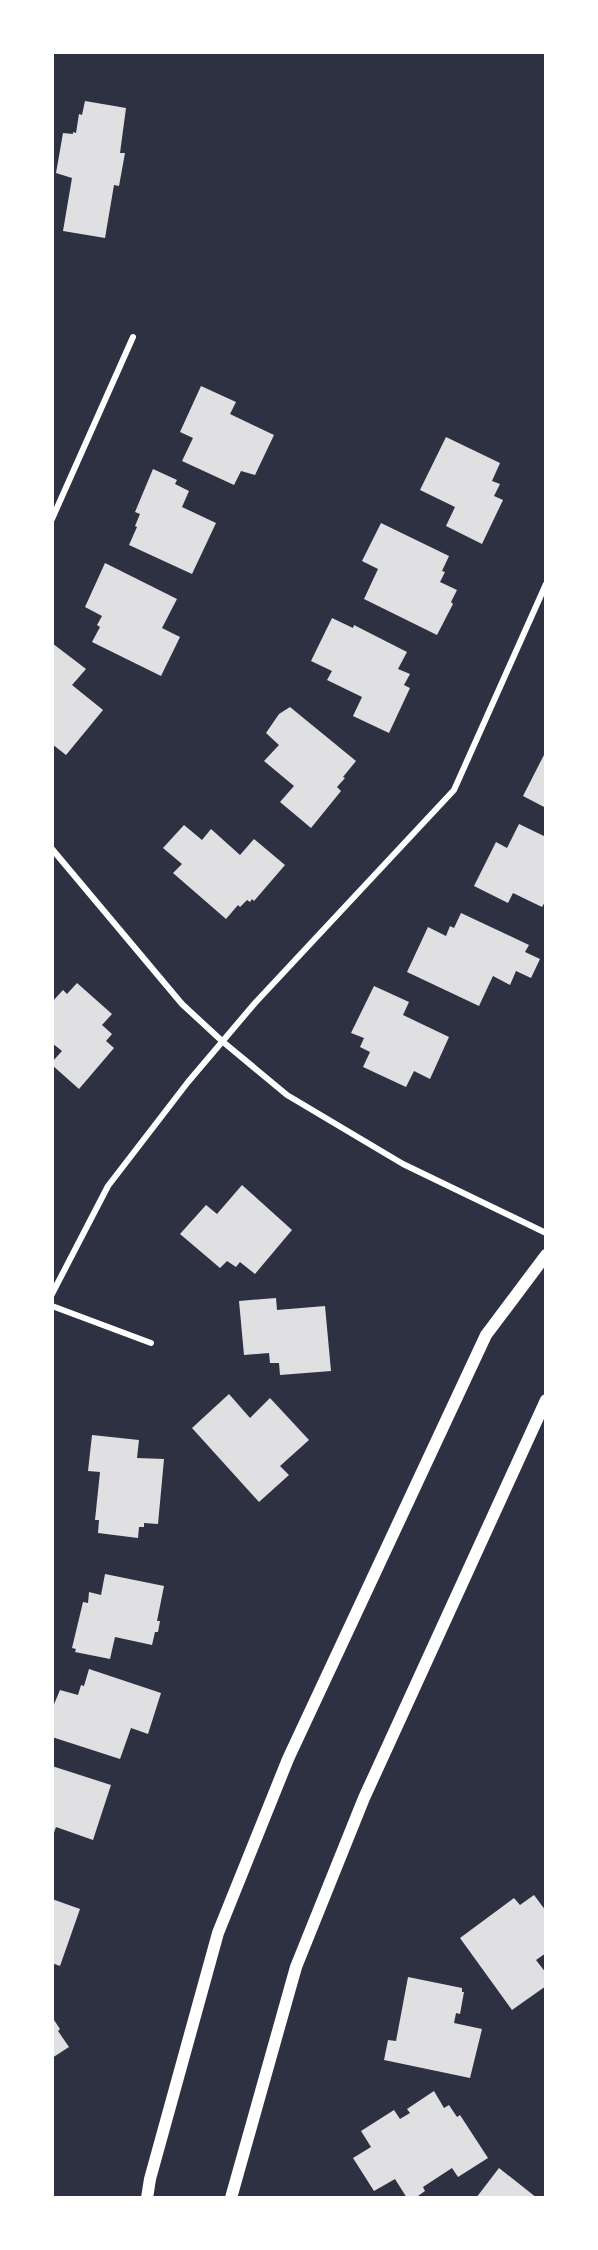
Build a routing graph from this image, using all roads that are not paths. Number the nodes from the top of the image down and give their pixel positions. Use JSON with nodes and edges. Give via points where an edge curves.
{"nodes":[{"id":1,"x":133,"y":337,"type":"dead end"},
{"id":2,"x":52,"y":519,"type":"edge"},
{"id":3,"x":546,"y":584,"type":"edge"},
{"id":4,"x":52,"y":849,"type":"edge"},
{"id":5,"x":222,"y":1041,"type":"junction"},
{"id":6,"x":546,"y":1233,"type":"edge"},
{"id":7,"x":546,"y":1255,"type":"edge"},
{"id":8,"x":52,"y":1294,"type":"edge"},
{"id":9,"x":52,"y":1306,"type":"edge"},
{"id":10,"x":151,"y":1343,"type":"dead end"},
{"id":11,"x":546,"y":1401,"type":"edge"},
{"id":12,"x":147,"y":2198,"type":"edge"},
{"id":13,"x":231,"y":2198,"type":"edge"}],
"edges":[{"from":1,"to":2,"type":"street"},
{"from":3,"to":5,"type":"street","via":[[454,790]]},
{"from":4,"to":5,"type":"street","via":[[182,1004]]},
{"from":5,"to":6,"type":"street","via":[[287,1095],[383,1153]]},
{"from":5,"to":8,"type":"street","via":[[108,1186]]},
{"from":7,"to":12,"type":"main road","via":[[486,1335],[288,1759],[218,1932]]},
{"from":9,"to":10,"type":"street"},
{"from":11,"to":13,"type":"main road","via":[[364,1798],[296,1967]]}]}
